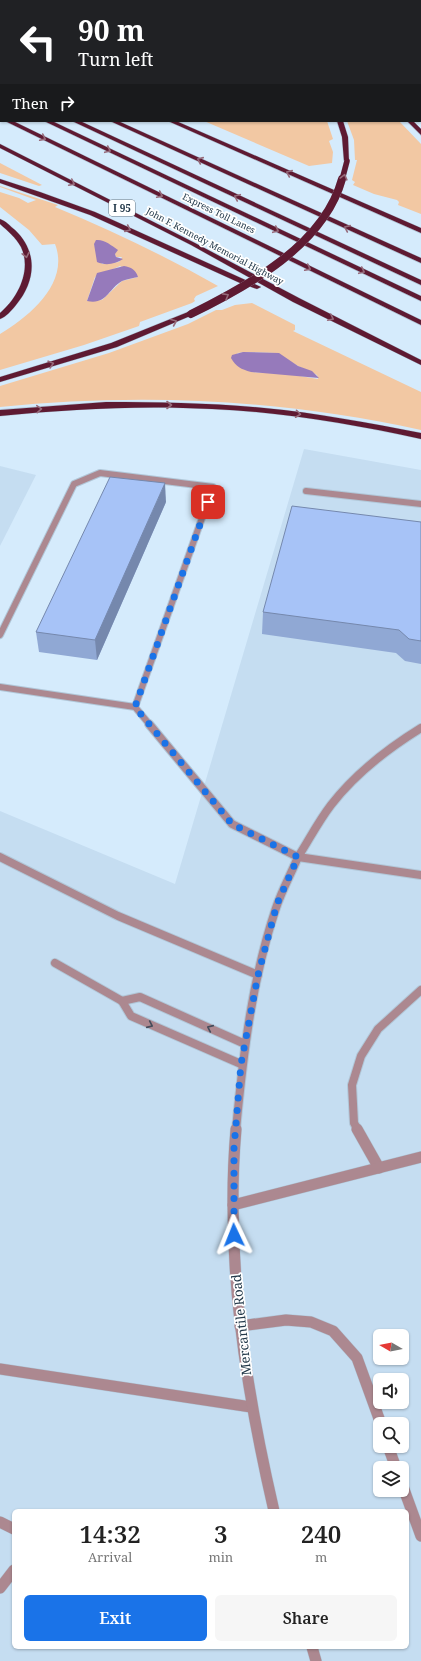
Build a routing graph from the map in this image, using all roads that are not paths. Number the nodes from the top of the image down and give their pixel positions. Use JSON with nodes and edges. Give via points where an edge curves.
{"nodes":[{"id":1,"x":10,"y":122,"type":"edge"},
{"id":2,"x":49,"y":122,"type":"edge"},
{"id":3,"x":77,"y":122,"type":"edge"},
{"id":4,"x":115,"y":122,"type":"edge"},
{"id":5,"x":173,"y":122,"type":"edge"},
{"id":6,"x":340,"y":122,"type":"edge"},
{"id":7,"x":411,"y":122,"type":"edge"},
{"id":8,"x":421,"y":133,"type":"edge"},
{"id":9,"x":0,"y":146,"type":"edge"},
{"id":10,"x":0,"y":181,"type":"edge"},
{"id":11,"x":0,"y":220,"type":"edge"},
{"id":12,"x":421,"y":231,"type":"edge"},
{"id":13,"x":421,"y":261,"type":"edge"},
{"id":14,"x":421,"y":283,"type":"edge"},
{"id":15,"x":421,"y":299,"type":"edge"},
{"id":16,"x":296,"y":300,"type":"junction"},
{"id":17,"x":0,"y":317,"type":"edge"},
{"id":18,"x":421,"y":323,"type":"edge"},
{"id":19,"x":421,"y":363,"type":"edge"},
{"id":20,"x":0,"y":380,"type":"edge"},
{"id":21,"x":0,"y":413,"type":"edge"},
{"id":22,"x":421,"y":436,"type":"edge"},
{"id":23,"x":306,"y":491,"type":"dead end"},
{"id":24,"x":421,"y":504,"type":"edge"},
{"id":25,"x":0,"y":635,"type":"edge"},
{"id":26,"x":0,"y":687,"type":"edge"},
{"id":27,"x":135,"y":707,"type":"junction"},
{"id":28,"x":421,"y":728,"type":"edge"},
{"id":29,"x":0,"y":857,"type":"edge"},
{"id":30,"x":298,"y":857,"type":"junction"},
{"id":31,"x":421,"y":875,"type":"edge"},
{"id":32,"x":55,"y":963,"type":"dead end"},
{"id":33,"x":258,"y":975,"type":"junction"},
{"id":34,"x":421,"y":990,"type":"edge"},
{"id":35,"x":122,"y":1001,"type":"junction"},
{"id":36,"x":245,"y":1044,"type":"junction"},
{"id":37,"x":241,"y":1064,"type":"junction"},
{"id":38,"x":421,"y":1158,"type":"edge"},
{"id":39,"x":379,"y":1168,"type":"junction"},
{"id":40,"x":233,"y":1206,"type":"junction"},
{"id":41,"x":240,"y":1326,"type":"junction"},
{"id":42,"x":0,"y":1369,"type":"edge"},
{"id":43,"x":251,"y":1407,"type":"junction"},
{"id":44,"x":378,"y":1417,"type":"edge"},
{"id":45,"x":407,"y":1497,"type":"edge"},
{"id":46,"x":274,"y":1509,"type":"edge"},
{"id":47,"x":0,"y":1522,"type":"edge"},
{"id":48,"x":12,"y":1528,"type":"edge"},
{"id":49,"x":421,"y":1536,"type":"edge"},
{"id":50,"x":12,"y":1573,"type":"edge"},
{"id":51,"x":0,"y":1588,"type":"edge"},
{"id":52,"x":313,"y":1649,"type":"edge"},
{"id":53,"x":316,"y":1661,"type":"edge"}],
"edges":[{"from":1,"to":18,"type":"highway","name":"Express Toll Lanes","one_way":true},
{"from":2,"to":15,"type":"highway","one_way":true},
{"from":14,"to":3,"type":"highway","one_way":true},
{"from":13,"to":4,"type":"highway","one_way":true},
{"from":12,"to":5,"type":"highway","one_way":true},
{"from":20,"to":6,"type":"highway","one_way":true,"bridge":true,"via":[[114,346],[191,314],[245,286],[275,265],[302,242],[320,223],[332,205],[342,182],[347,161],[345,137]]},
{"from":7,"to":8,"type":"highway"},
{"from":9,"to":16,"type":"highway","name":"John F. Kennedy Memorial Highway","number":"I 95","one_way":true,"via":[[193,244]]},
{"from":10,"to":16,"type":"highway","one_way":true,"via":[[91,213],[225,276]]},
{"from":11,"to":17,"type":"highway","one_way":true,"via":[[20,241],[27,252],[28,260],[28,276],[23,290],[14,305]]},
{"from":16,"to":19,"type":"highway","name":"John F. Kennedy Memorial Highway","number":"I 95","one_way":true},
{"from":21,"to":22,"type":"highway","one_way":true,"via":[[108,405],[218,406],[316,417]]},
{"from":23,"to":24,"type":"street"},
{"from":25,"to":27,"type":"street","via":[[74,484],[100,474],[213,487]]},
{"from":26,"to":27,"type":"street"},
{"from":27,"to":30,"type":"street","via":[[232,824]]},
{"from":28,"to":30,"type":"street","name":"Mercantile Road","via":[[395,744],[362,772],[334,801]]},
{"from":29,"to":33,"type":"street","via":[[118,916]]},
{"from":30,"to":31,"type":"street"},
{"from":30,"to":33,"type":"street","name":"Mercantile Road","via":[[277,904]]},
{"from":32,"to":35,"type":"street"},
{"from":33,"to":36,"type":"street","name":"Mercantile Road"},
{"from":34,"to":39,"type":"street","via":[[378,1029],[361,1056],[352,1085],[354,1123]]},
{"from":36,"to":35,"type":"street","one_way":true,"via":[[140,997]]},
{"from":35,"to":37,"type":"street","one_way":true,"via":[[131,1016]]},
{"from":36,"to":37,"type":"street","name":"Mercantile Road"},
{"from":37,"to":40,"type":"street","name":"Mercantile Road","via":[[234,1148]]},
{"from":38,"to":39,"type":"street"},
{"from":39,"to":40,"type":"street"},
{"from":40,"to":41,"type":"street","name":"Mercantile Road"},
{"from":41,"to":43,"type":"street","name":"Mercantile Road"},
{"from":41,"to":44,"type":"street","via":[[286,1320],[305,1321],[333,1332],[357,1358]]},
{"from":42,"to":43,"type":"street"},
{"from":43,"to":46,"type":"street","name":"Mercantile Road"},
{"from":45,"to":49,"type":"street"},
{"from":47,"to":48,"type":"street"},
{"from":50,"to":51,"type":"street"},
{"from":52,"to":53,"type":"street"}]}
